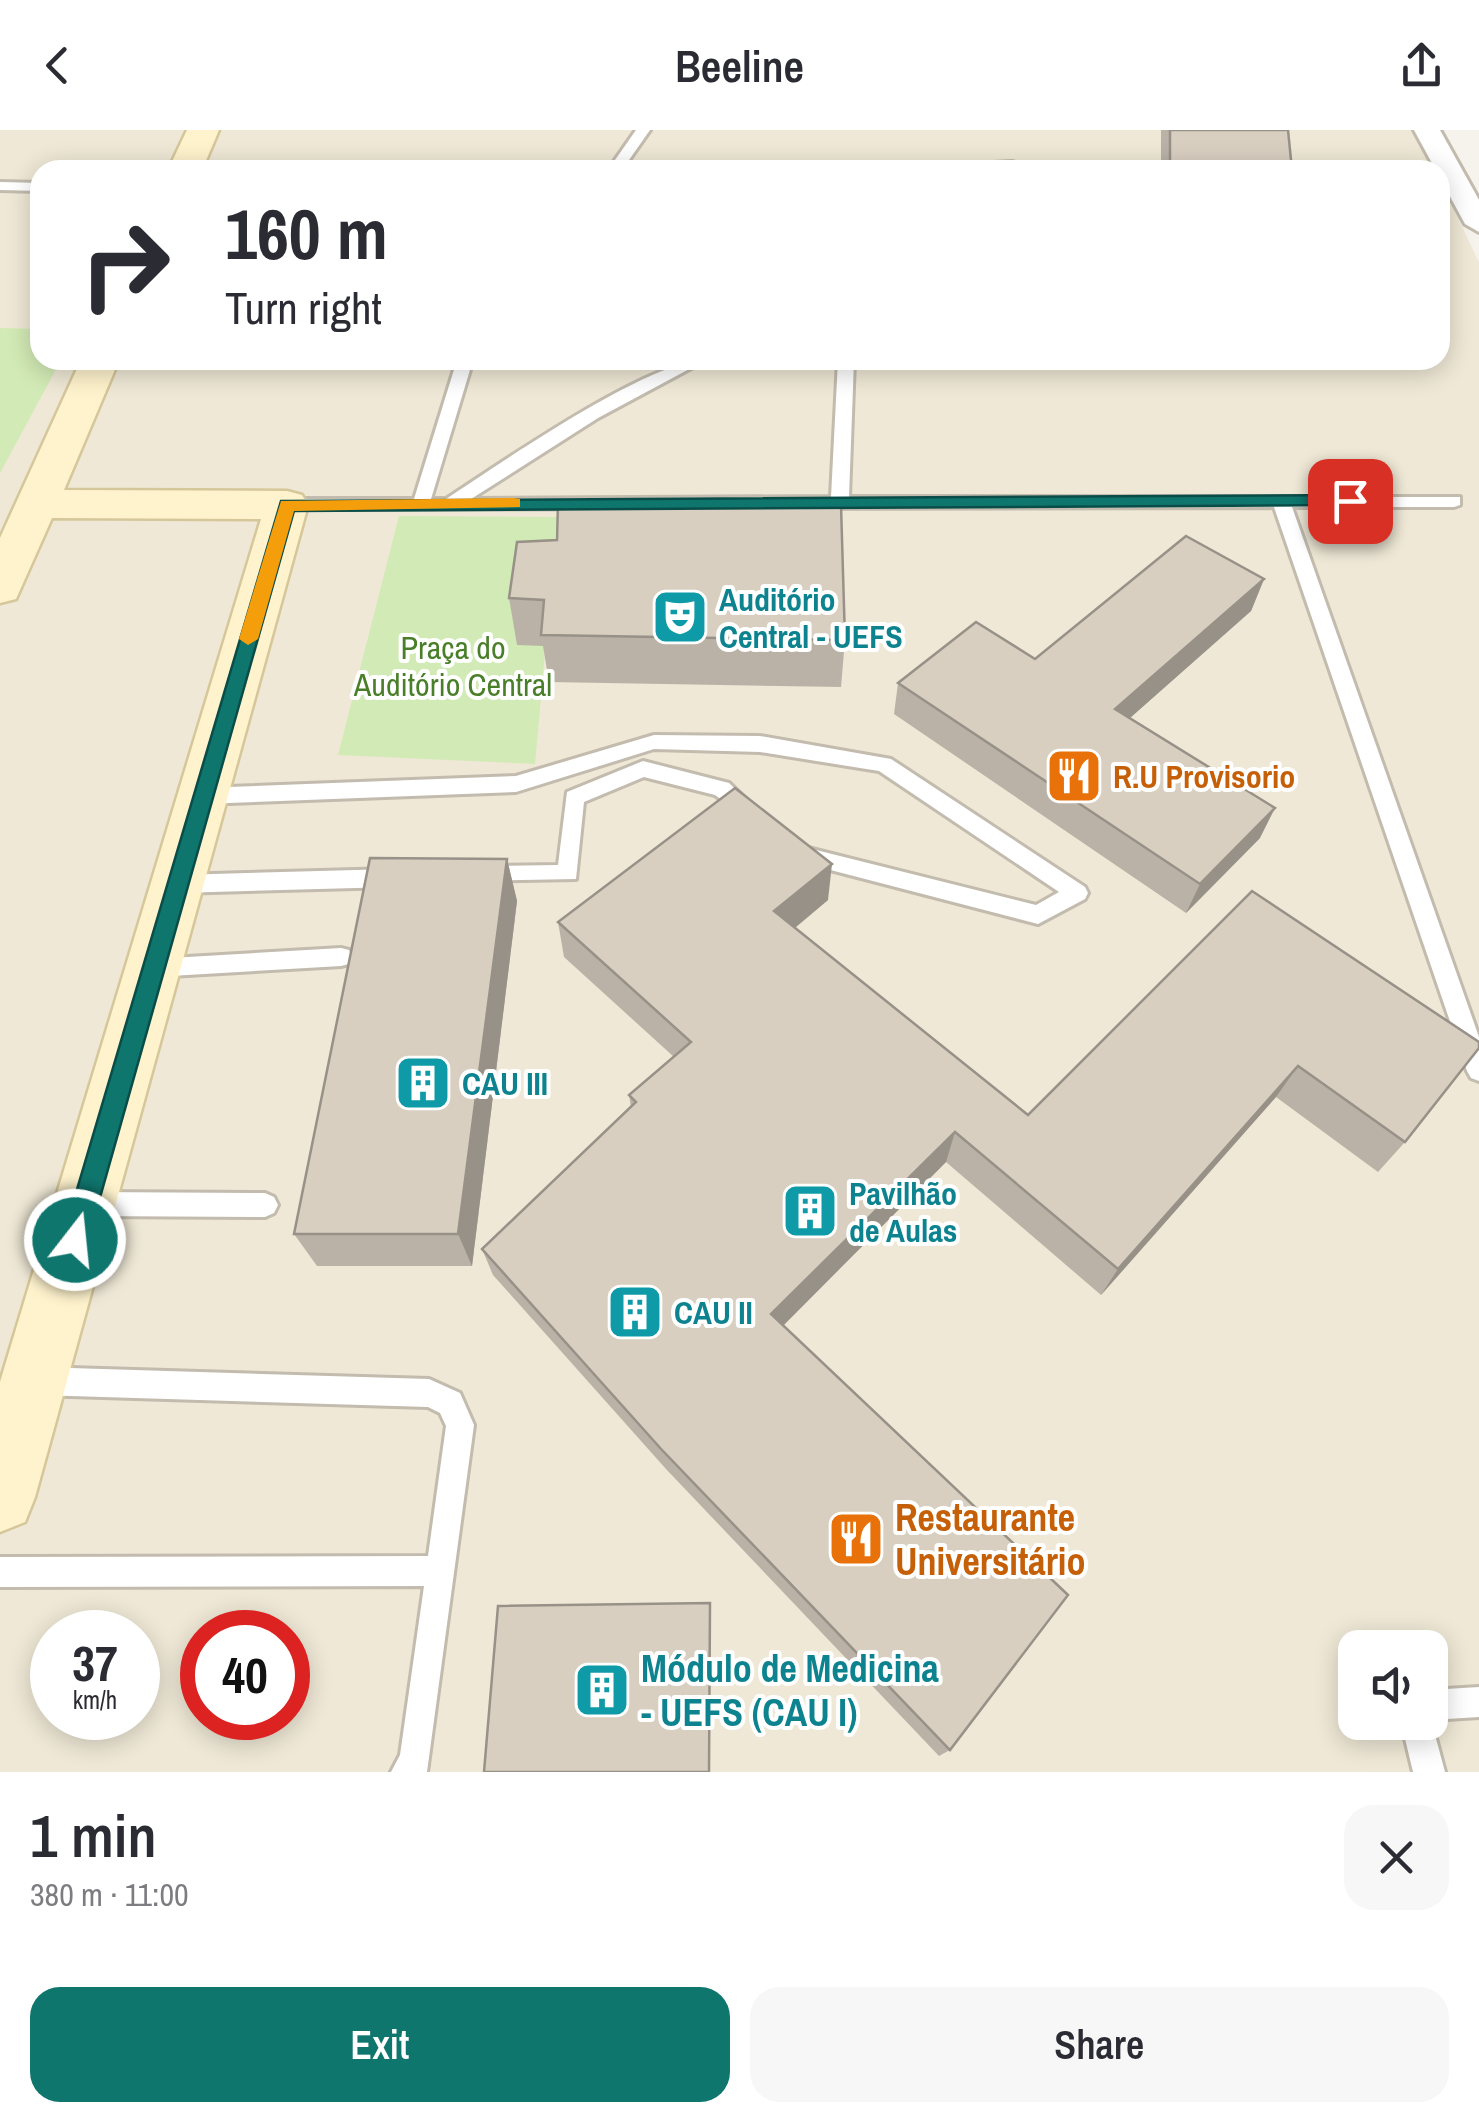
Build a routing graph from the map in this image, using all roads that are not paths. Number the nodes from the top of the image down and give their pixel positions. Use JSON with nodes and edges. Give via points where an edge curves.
{"nodes":[{"id":1,"x":203,"y":130,"type":"edge"},
{"id":2,"x":644,"y":130,"type":"edge"},
{"id":3,"x":1428,"y":130,"type":"edge"},
{"id":4,"x":190,"y":160,"type":"edge"},
{"id":5,"x":622,"y":160,"type":"edge"},
{"id":6,"x":1444,"y":160,"type":"edge"},
{"id":7,"x":1450,"y":171,"type":"edge"},
{"id":8,"x":0,"y":186,"type":"edge"},
{"id":9,"x":30,"y":187,"type":"edge"},
{"id":10,"x":1479,"y":224,"type":"edge"},
{"id":11,"x":95,"y":370,"type":"edge"},
{"id":12,"x":461,"y":370,"type":"edge"},
{"id":13,"x":678,"y":370,"type":"edge"},
{"id":14,"x":846,"y":370,"type":"edge"},
{"id":15,"x":1281,"y":501,"type":"junction"},
{"id":16,"x":1454,"y":501,"type":"dead end"},
{"id":17,"x":840,"y":502,"type":"junction"},
{"id":18,"x":421,"y":504,"type":"junction"},
{"id":19,"x":450,"y":504,"type":"junction"},
{"id":20,"x":287,"y":505,"type":"junction"},
{"id":21,"x":13,"y":544,"type":"edge"},
{"id":22,"x":202,"y":796,"type":"junction"},
{"id":23,"x":450,"y":876,"type":"edge"},
{"id":24,"x":412,"y":878,"type":"edge"},
{"id":25,"x":177,"y":884,"type":"junction"},
{"id":26,"x":341,"y":957,"type":"dead end"},
{"id":27,"x":153,"y":968,"type":"junction"},
{"id":28,"x":1479,"y":1071,"type":"edge"},
{"id":29,"x":85,"y":1204,"type":"junction"},
{"id":30,"x":264,"y":1204,"type":"dead end"},
{"id":31,"x":33,"y":1381,"type":"junction"},
{"id":32,"x":0,"y":1497,"type":"edge"},
{"id":33,"x":0,"y":1572,"type":"edge"},
{"id":34,"x":440,"y":1572,"type":"junction"},
{"id":35,"x":1479,"y":1702,"type":"edge"},
{"id":36,"x":1448,"y":1704,"type":"edge"},
{"id":37,"x":1420,"y":1740,"type":"edge"},
{"id":38,"x":407,"y":1772,"type":"edge"},
{"id":39,"x":1428,"y":1772,"type":"edge"}],
"edges":[{"from":1,"to":4,"type":"street"},
{"from":2,"to":5,"type":"lane"},
{"from":3,"to":6,"type":"street"},
{"from":7,"to":10,"type":"street"},
{"from":8,"to":9,"type":"lane"},
{"from":11,"to":21,"type":"street"},
{"from":12,"to":18,"type":"lane"},
{"from":13,"to":19,"type":"lane","via":[[592,414]]},
{"from":14,"to":17,"type":"lane"},
{"from":15,"to":16,"type":"lane"},
{"from":15,"to":17,"type":"lane"},
{"from":15,"to":28,"type":"lane"},
{"from":17,"to":19,"type":"lane"},
{"from":18,"to":19,"type":"lane"},
{"from":18,"to":20,"type":"lane"},
{"from":20,"to":21,"type":"street"},
{"from":20,"to":22,"type":"street"},
{"from":22,"to":23,"type":"lane","via":[[516,784],[654,742],[760,744],[884,764],[1077,894],[1038,915],[797,853],[722,789],[643,769],[574,798],[568,873]]},
{"from":22,"to":25,"type":"street"},
{"from":24,"to":25,"type":"lane"},
{"from":25,"to":27,"type":"street"},
{"from":26,"to":27,"type":"lane"},
{"from":27,"to":29,"type":"street"},
{"from":29,"to":30,"type":"lane"},
{"from":29,"to":31,"type":"street"},
{"from":31,"to":32,"type":"street"},
{"from":31,"to":34,"type":"lane","via":[[429,1394],[450,1402],[460,1425]]},
{"from":33,"to":34,"type":"lane"},
{"from":34,"to":38,"type":"lane","via":[[416,1762]]},
{"from":35,"to":36,"type":"lane"},
{"from":37,"to":39,"type":"lane"}]}
